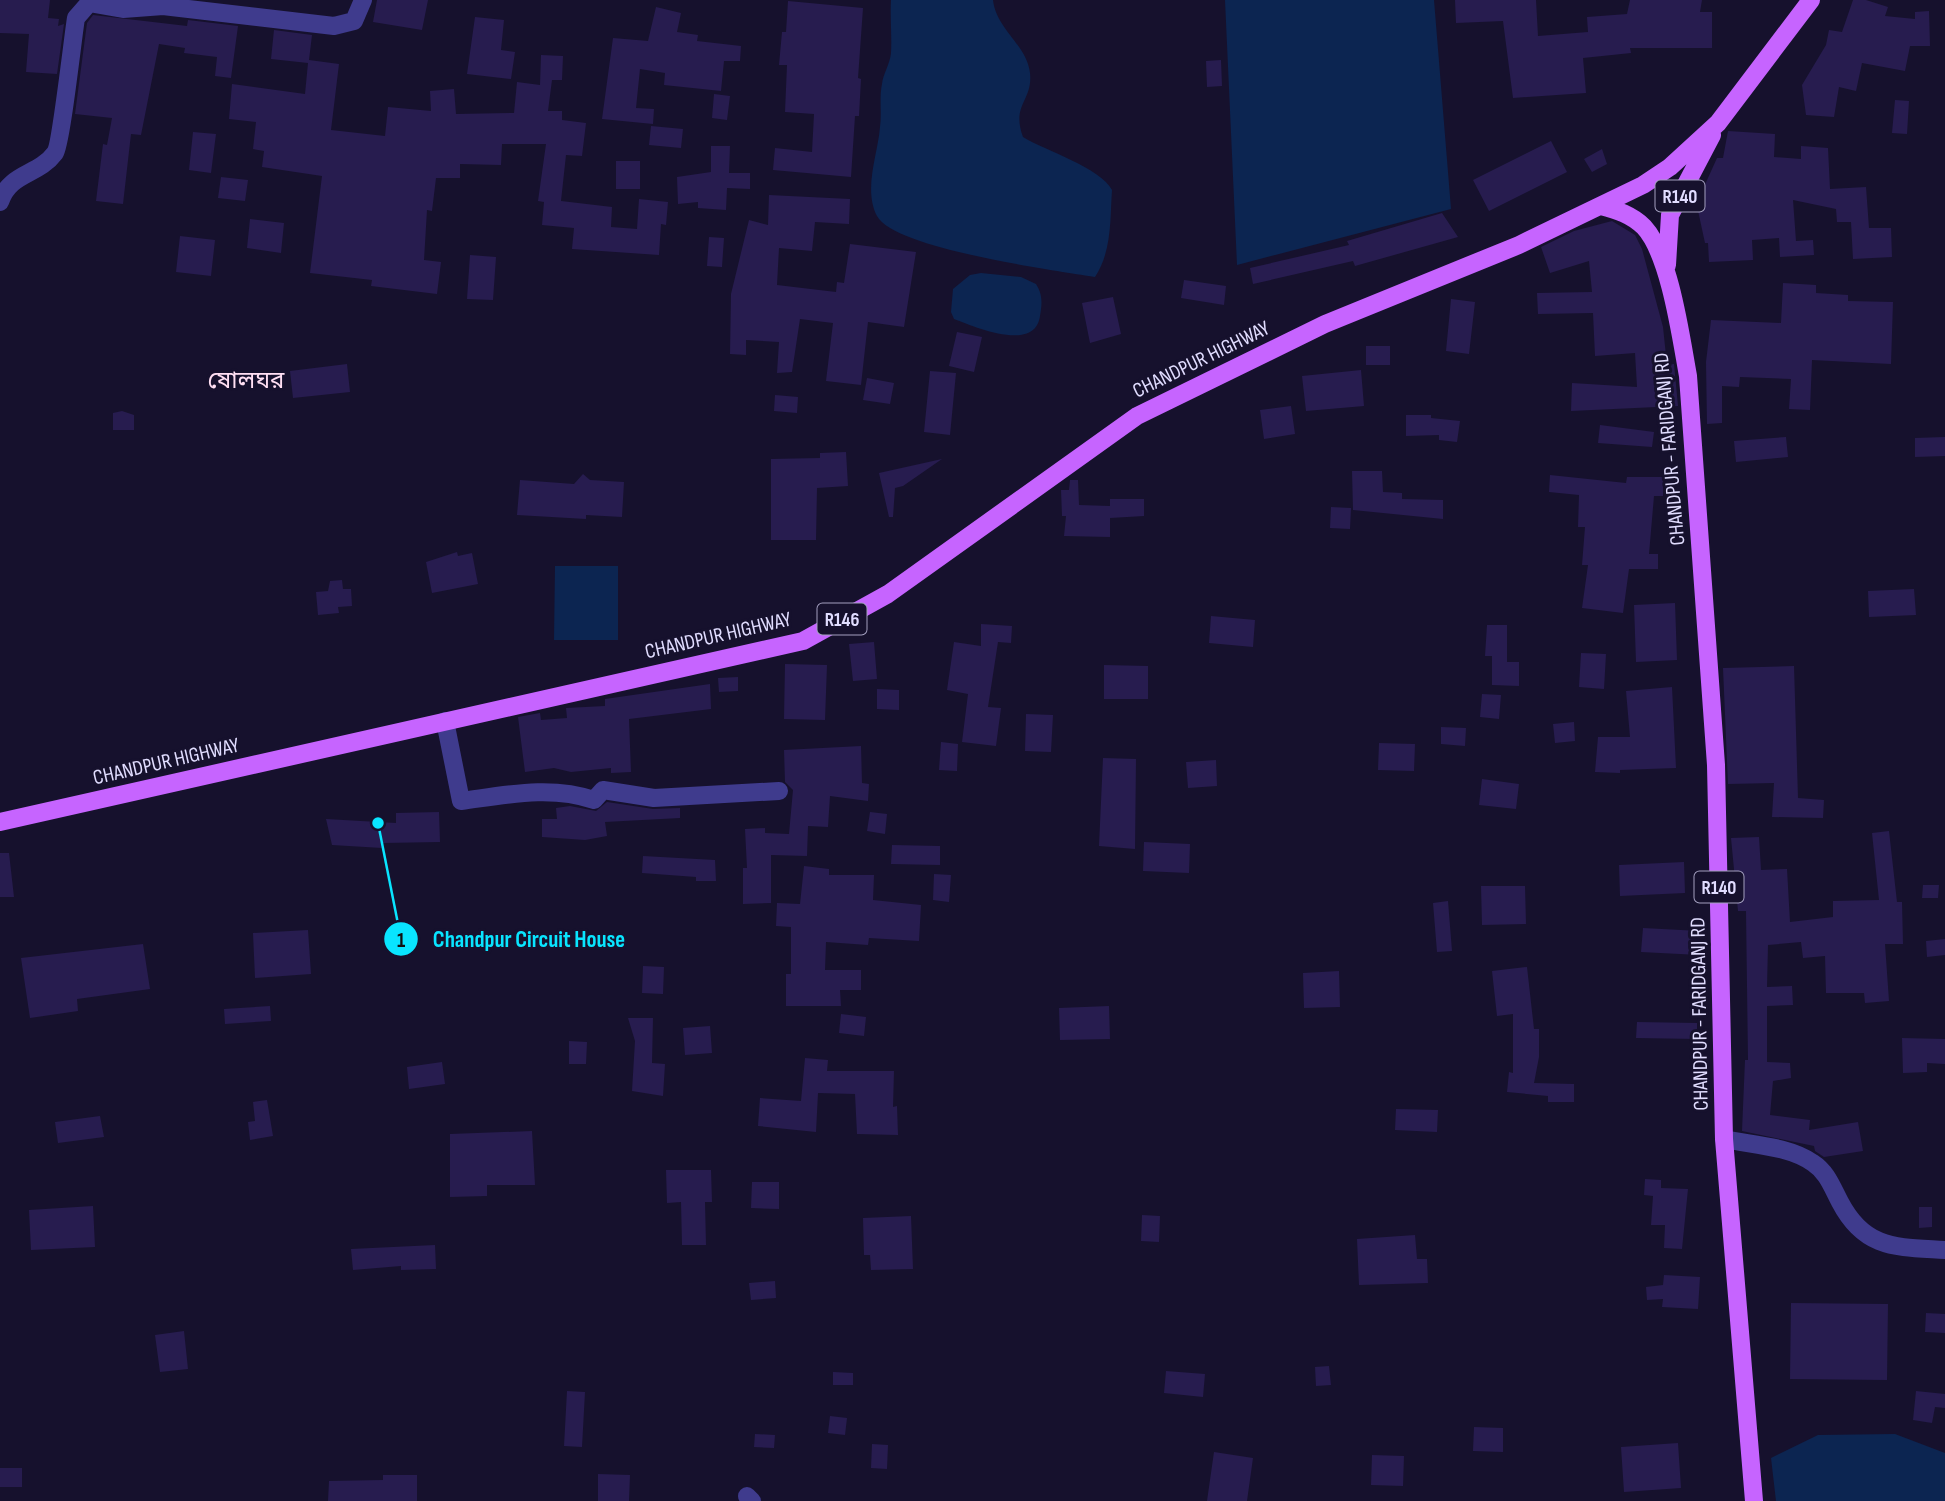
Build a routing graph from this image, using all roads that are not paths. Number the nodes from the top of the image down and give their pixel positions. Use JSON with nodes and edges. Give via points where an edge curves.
{"nodes":[{"id":1,"x":363,"y":0,"type":"edge"},
{"id":2,"x":1811,"y":0,"type":"edge"},
{"id":3,"x":1718,"y":123,"type":"junction"},
{"id":4,"x":0,"y":202,"type":"edge"},
{"id":5,"x":1601,"y":206,"type":"junction"},
{"id":6,"x":1666,"y":276,"type":"junction"},
{"id":7,"x":445,"y":721,"type":"junction"},
{"id":8,"x":779,"y":790,"type":"dead end"},
{"id":9,"x":0,"y":821,"type":"edge"},
{"id":10,"x":1724,"y":1139,"type":"junction"},
{"id":11,"x":1945,"y":1250,"type":"edge"},
{"id":12,"x":1754,"y":1501,"type":"edge"}],
"edges":[{"from":1,"to":4,"type":"street","via":[[354,21],[334,26],[163,6],[123,9],[89,3],[76,18],[58,147],[37,168],[10,182]]},
{"from":2,"to":3,"type":"main road","number":"R140"},
{"from":3,"to":5,"type":"main road","number":"R140","via":[[1670,166]]},
{"from":3,"to":6,"type":"main road","number":"R140","via":[[1670,215]]},
{"from":5,"to":6,"type":"main road","number":"R140","via":[[1623,212],[1643,226],[1657,245]]},
{"from":5,"to":7,"type":"main road","name":"CHANDPUR HIGHWAY","number":"R146","via":[[1325,324],[1137,416],[888,594],[803,640]]},
{"from":6,"to":10,"type":"main road","name":"CHANDPUR - FARIDGANJ RD","number":"R140","via":[[1688,376],[1696,465],[1716,765]]},
{"from":7,"to":8,"type":"street","via":[[461,801],[533,792],[572,792],[594,800],[603,790],[654,799]]},
{"from":7,"to":9,"type":"main road","name":"CHANDPUR HIGHWAY","number":"R146"},
{"from":10,"to":11,"type":"street","via":[[1797,1154],[1812,1162],[1824,1172],[1844,1211],[1863,1234],[1882,1245]]},
{"from":10,"to":12,"type":"main road","name":"CHANDPUR - FARIDGANJ RD","number":"R140"}]}
